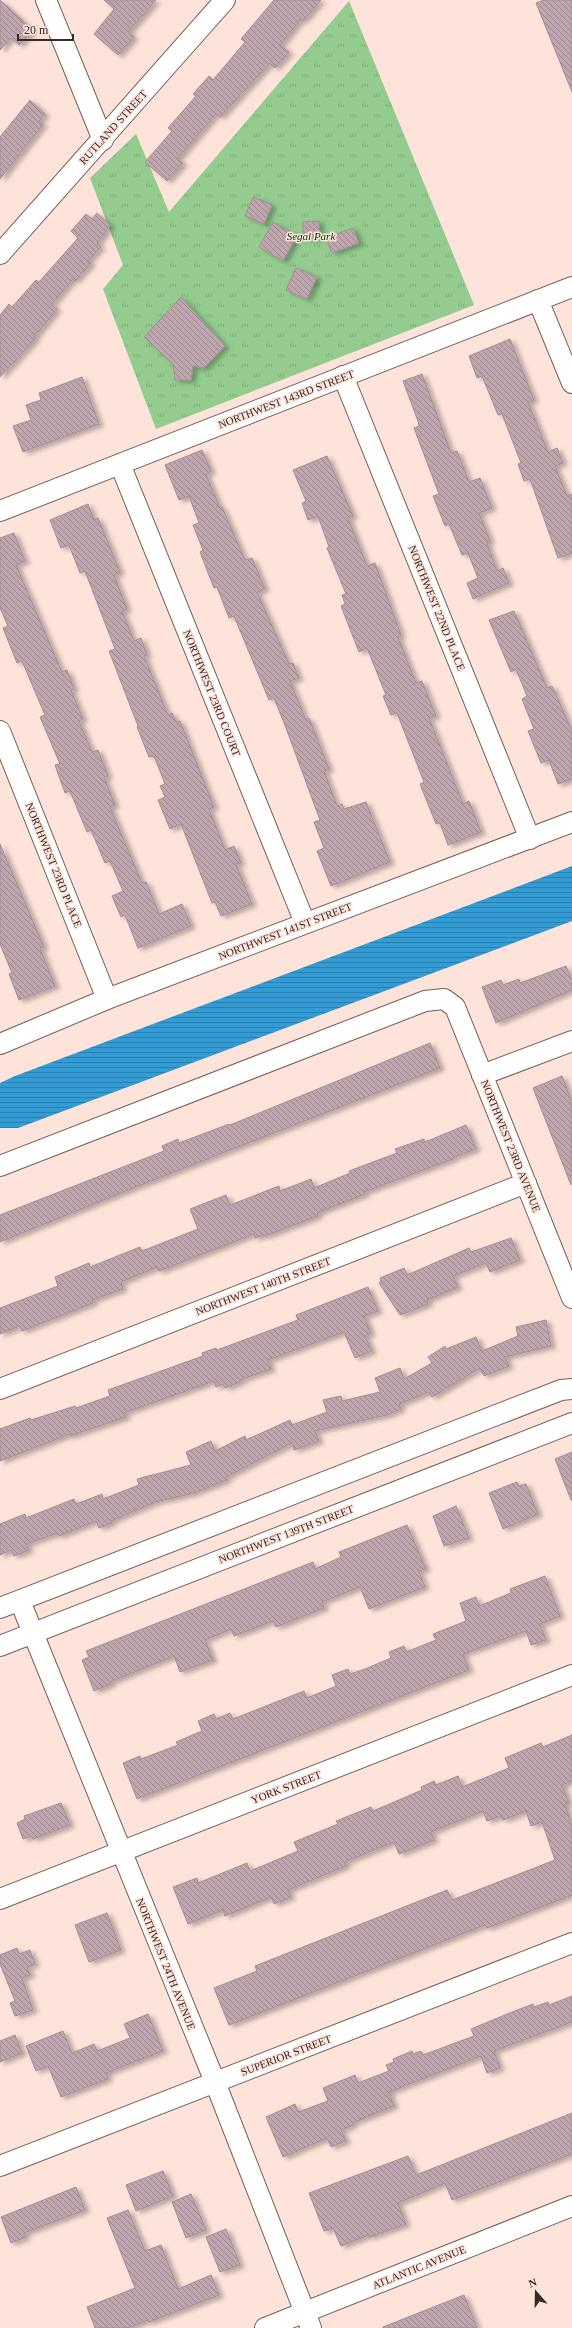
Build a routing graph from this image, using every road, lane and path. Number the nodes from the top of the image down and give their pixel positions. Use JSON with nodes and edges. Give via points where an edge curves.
{"nodes":[{"id":1,"x":46,"y":0,"type":"edge"},
{"id":2,"x":225,"y":0,"type":"edge"},
{"id":3,"x":103,"y":140,"type":"junction"},
{"id":4,"x":0,"y":254,"type":"edge"},
{"id":5,"x":572,"y":287,"type":"edge"},
{"id":6,"x":538,"y":300,"type":"junction"},
{"id":7,"x":343,"y":376,"type":"junction"},
{"id":8,"x":572,"y":383,"type":"edge"},
{"id":9,"x":120,"y":464,"type":"junction"},
{"id":10,"x":0,"y":511,"type":"edge"},
{"id":11,"x":0,"y":732,"type":"edge"},
{"id":12,"x":572,"y":822,"type":"edge"},
{"id":13,"x":530,"y":839,"type":"junction"},
{"id":14,"x":305,"y":923,"type":"junction"},
{"id":15,"x":107,"y":999,"type":"junction"},
{"id":16,"x":572,"y":1041,"type":"edge"},
{"id":17,"x":0,"y":1044,"type":"edge"},
{"id":18,"x":482,"y":1075,"type":"junction"},
{"id":19,"x":0,"y":1166,"type":"edge"},
{"id":20,"x":526,"y":1183,"type":"junction"},
{"id":21,"x":572,"y":1298,"type":"edge"},
{"id":22,"x":0,"y":1389,"type":"edge"},
{"id":23,"x":572,"y":1389,"type":"edge"},
{"id":24,"x":572,"y":1423,"type":"edge"},
{"id":25,"x":20,"y":1601,"type":"junction"},
{"id":26,"x":0,"y":1608,"type":"edge"},
{"id":27,"x":33,"y":1633,"type":"junction"},
{"id":28,"x":0,"y":1646,"type":"edge"},
{"id":29,"x":572,"y":1675,"type":"edge"},
{"id":30,"x":120,"y":1851,"type":"junction"},
{"id":31,"x":0,"y":1898,"type":"edge"},
{"id":32,"x":572,"y":1943,"type":"edge"},
{"id":33,"x":215,"y":2082,"type":"junction"},
{"id":34,"x":0,"y":2166,"type":"edge"},
{"id":35,"x":572,"y":2206,"type":"edge"},
{"id":36,"x":308,"y":2320,"type":"edge"},
{"id":37,"x":265,"y":2328,"type":"edge"}],
"edges":[{"from":1,"to":3,"type":"street"},
{"from":2,"to":3,"type":"street","name":"RUTLAND STREET"},
{"from":3,"to":4,"type":"street","name":"RUTLAND STREET"},
{"from":5,"to":6,"type":"street","name":"NORTHWEST 143RD STREET"},
{"from":6,"to":7,"type":"street","name":"NORTHWEST 143RD STREET"},
{"from":6,"to":8,"type":"street"},
{"from":7,"to":9,"type":"street","name":"NORTHWEST 143RD STREET"},
{"from":7,"to":13,"type":"street","name":"NORTHWEST 22ND PLACE"},
{"from":9,"to":10,"type":"street","name":"NORTHWEST 143RD STREET"},
{"from":9,"to":14,"type":"street","name":"NORTHWEST 23RD COURT"},
{"from":11,"to":15,"type":"street","name":"NORTHWEST 23RD PLACE"},
{"from":12,"to":13,"type":"street","name":"NORTHWEST 141ST STREET"},
{"from":13,"to":14,"type":"street","name":"NORTHWEST 141ST STREET"},
{"from":14,"to":15,"type":"street","name":"NORTHWEST 141ST STREET"},
{"from":15,"to":17,"type":"street","name":"NORTHWEST 141ST STREET"},
{"from":16,"to":18,"type":"street"},
{"from":18,"to":19,"type":"street","name":"NORTHWEST 23RD AVENUE","via":[[455,1007],[444,999],[425,1001]]},
{"from":18,"to":20,"type":"street","name":"NORTHWEST 23RD AVENUE"},
{"from":20,"to":21,"type":"street","name":"NORTHWEST 23RD AVENUE"},
{"from":20,"to":22,"type":"street","name":"NORTHWEST 140TH STREET"},
{"from":23,"to":25,"type":"street","via":[[561,1390]]},
{"from":24,"to":27,"type":"street","name":"NORTHWEST 139TH STREET"},
{"from":25,"to":26,"type":"street"},
{"from":25,"to":27,"type":"street","name":"NORTHWEST 24TH AVENUE"},
{"from":27,"to":28,"type":"street","name":"NORTHWEST 139TH STREET"},
{"from":27,"to":30,"type":"street","name":"NORTHWEST 24TH AVENUE"},
{"from":29,"to":30,"type":"street","name":"YORK STREET"},
{"from":30,"to":31,"type":"street","name":"YORK STREET"},
{"from":30,"to":33,"type":"street","name":"NORTHWEST 24TH AVENUE"},
{"from":32,"to":33,"type":"street","name":"SUPERIOR STREET"},
{"from":33,"to":34,"type":"street","name":"SUPERIOR STREET"},
{"from":33,"to":36,"type":"street","name":"NORTHWEST 24TH AVENUE"},
{"from":35,"to":36,"type":"street","name":"ATLANTIC AVENUE"},
{"from":36,"to":37,"type":"street","name":"ATLANTIC AVENUE"}]}
